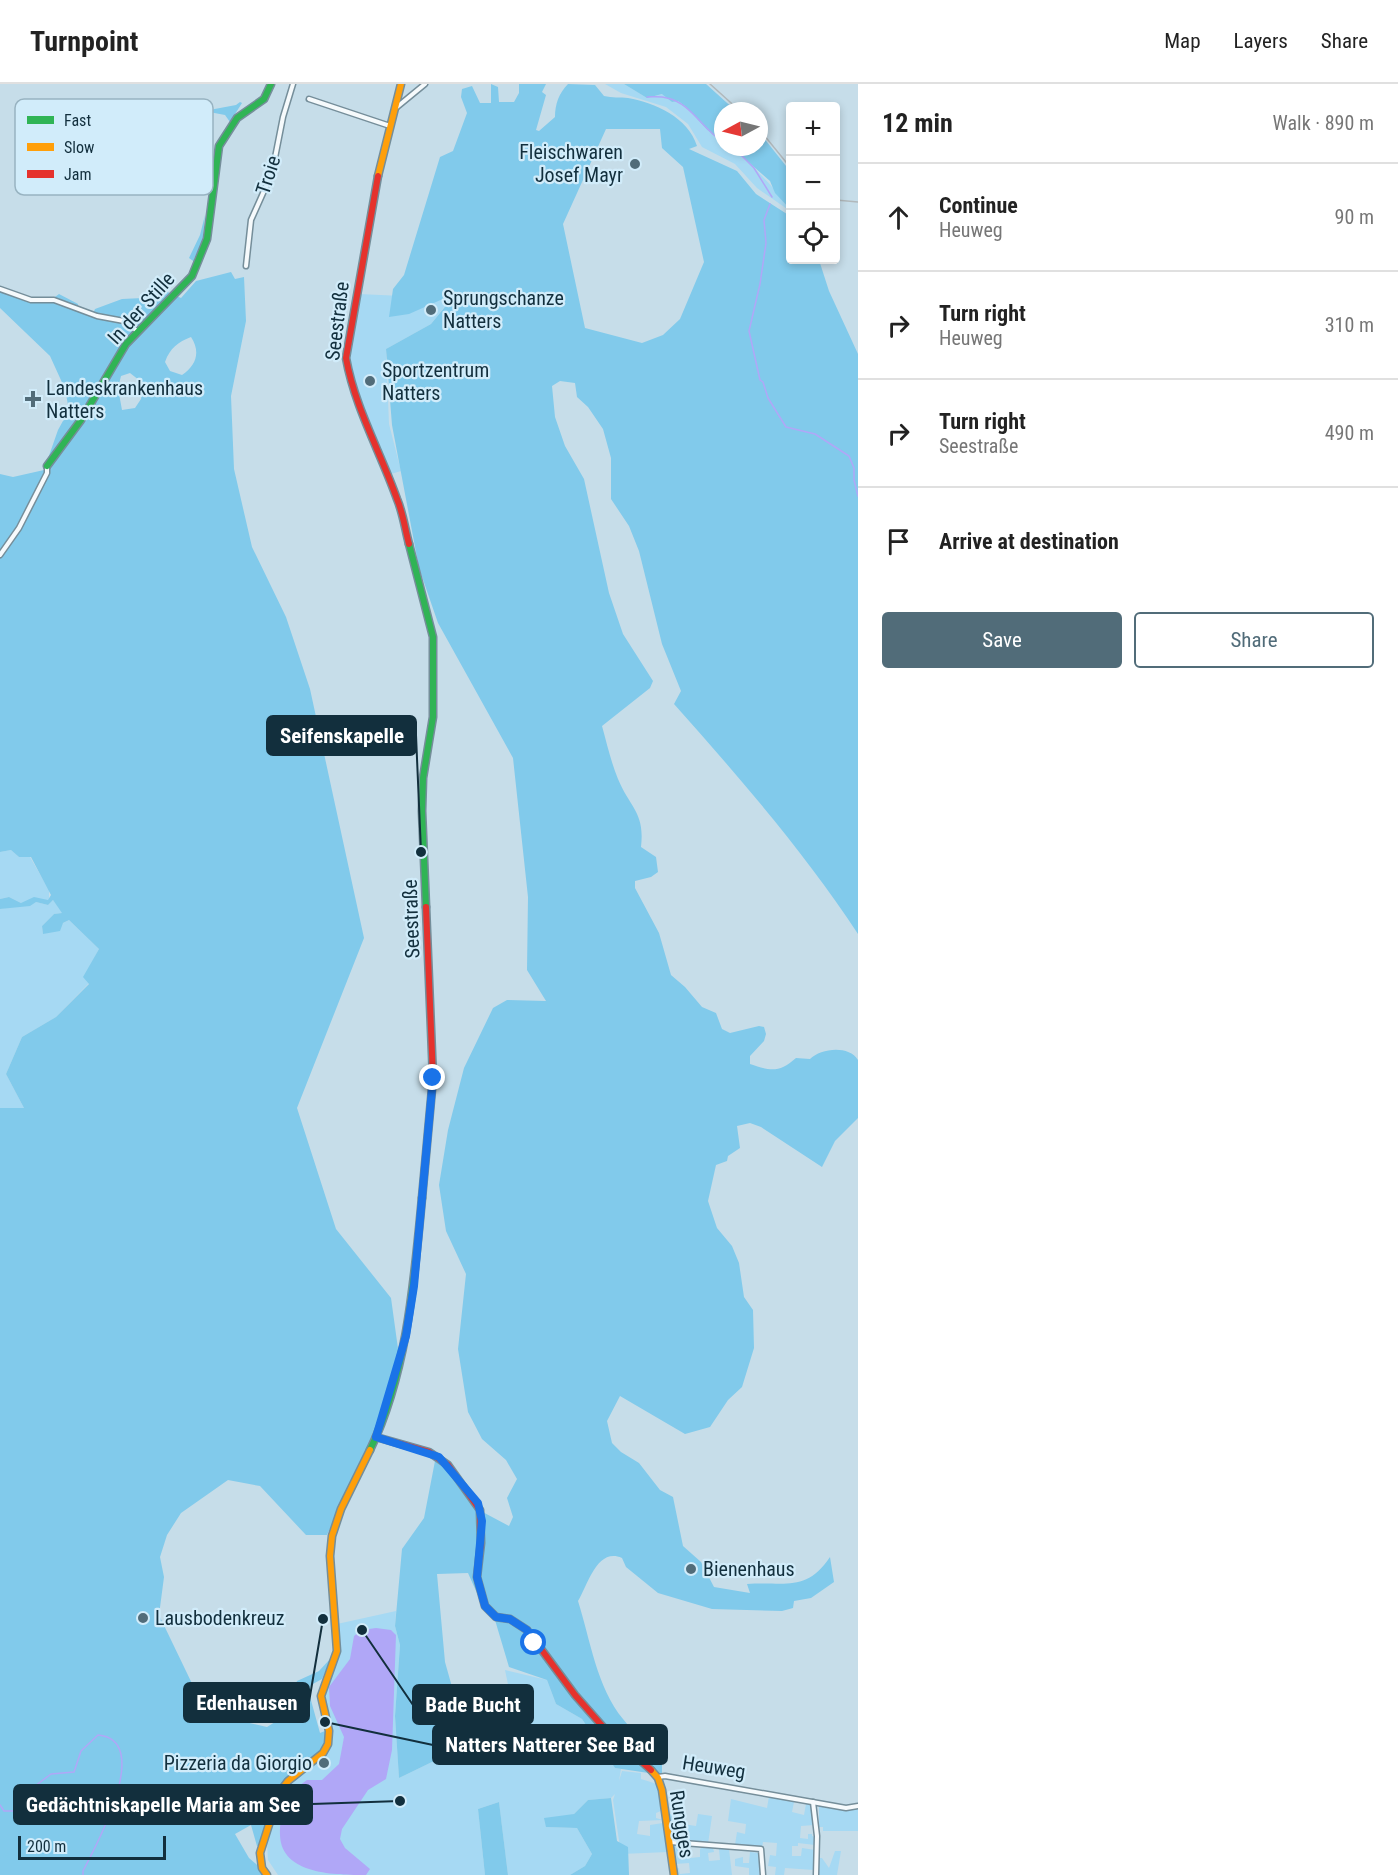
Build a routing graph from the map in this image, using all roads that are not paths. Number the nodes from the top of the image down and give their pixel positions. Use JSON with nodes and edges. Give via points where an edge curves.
{"nodes":[{"id":1,"x":271,"y":84,"type":"edge"},
{"id":2,"x":293,"y":84,"type":"edge"},
{"id":3,"x":400,"y":84,"type":"edge"},
{"id":4,"x":425,"y":84,"type":"edge"},
{"id":5,"x":309,"y":99,"type":"dead end"},
{"id":6,"x":397,"y":107,"type":"junction"},
{"id":7,"x":391,"y":126,"type":"junction"},
{"id":8,"x":213,"y":184,"type":"edge"},
{"id":9,"x":212,"y":195,"type":"edge"},
{"id":10,"x":246,"y":266,"type":"dead end"},
{"id":11,"x":0,"y":289,"type":"edge"},
{"id":12,"x":137,"y":331,"type":"junction"},
{"id":13,"x":47,"y":466,"type":"joint"},
{"id":14,"x":0,"y":555,"type":"edge"},
{"id":15,"x":376,"y":1437,"type":"junction"},
{"id":16,"x":657,"y":1778,"type":"junction"},
{"id":17,"x":813,"y":1802,"type":"junction"},
{"id":18,"x":858,"y":1806,"type":"edge"},
{"id":19,"x":669,"y":1842,"type":"junction"},
{"id":20,"x":267,"y":1875,"type":"edge"},
{"id":21,"x":674,"y":1875,"type":"edge"},
{"id":22,"x":763,"y":1875,"type":"edge"},
{"id":23,"x":816,"y":1875,"type":"edge"}],
"edges":[{"from":1,"to":8,"type":"street","name":"In der Stille","via":[[264,99],[243,112],[222,140]]},
{"from":2,"to":10,"type":"street","name":"Troie","via":[[272,173],[251,220]]},
{"from":3,"to":6,"type":"street","name":"Seestraße"},
{"from":4,"to":6,"type":"street"},
{"from":5,"to":7,"type":"street"},
{"from":6,"to":7,"type":"street","name":"Seestraße"},
{"from":7,"to":15,"type":"street","name":"Seestraße","via":[[379,166],[346,358],[366,428],[398,500],[433,637],[433,717],[422,802],[433,1078],[414,1286],[406,1336]]},
{"from":9,"to":12,"type":"street","name":"In der Stille","via":[[199,262],[185,285]]},
{"from":11,"to":12,"type":"street","via":[[124,321]]},
{"from":12,"to":13,"type":"street","name":"In der Stille"},
{"from":13,"to":14,"type":"street","via":[[19,528]]},
{"from":15,"to":16,"type":"street","name":"Heuweg","via":[[429,1452],[448,1465],[480,1510],[477,1577],[485,1606],[496,1617],[510,1619],[527,1630],[575,1695]]},
{"from":15,"to":20,"type":"street","name":"Seestraße","via":[[350,1488],[332,1536],[336,1659],[321,1696],[328,1744],[279,1793],[260,1853]]},
{"from":16,"to":17,"type":"street","name":"Heuweg","via":[[665,1776]]},
{"from":16,"to":19,"type":"street","name":"Rungges"},
{"from":17,"to":18,"type":"street","name":"Heuweg","via":[[846,1808]]},
{"from":17,"to":23,"type":"street"},
{"from":19,"to":21,"type":"street","name":"Rungges"},
{"from":19,"to":22,"type":"street","via":[[761,1849]]}]}
